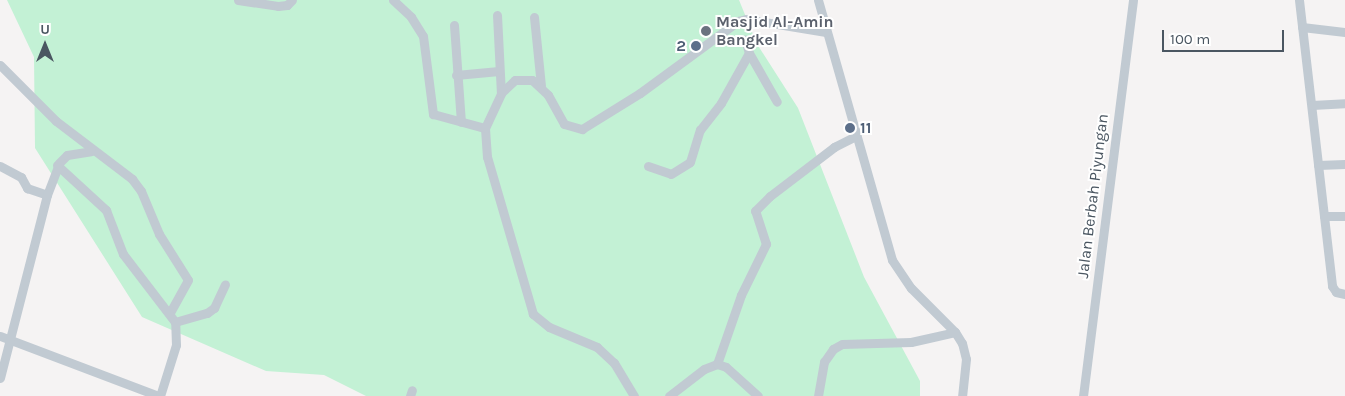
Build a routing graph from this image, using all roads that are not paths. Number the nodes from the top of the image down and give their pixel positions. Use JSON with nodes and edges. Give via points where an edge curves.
{"nodes":[{"id":1,"x":238,"y":0,"type":"edge"},
{"id":2,"x":292,"y":0,"type":"edge"},
{"id":3,"x":393,"y":0,"type":"edge"},
{"id":4,"x":818,"y":0,"type":"edge"},
{"id":5,"x":1133,"y":0,"type":"edge"},
{"id":6,"x":1299,"y":0,"type":"edge"},
{"id":7,"x":496,"y":15,"type":"dead end"},
{"id":8,"x":534,"y":17,"type":"dead end"},
{"id":9,"x":454,"y":25,"type":"dead end"},
{"id":10,"x":1302,"y":27,"type":"junction"},
{"id":11,"x":826,"y":32,"type":"junction"},
{"id":12,"x":1345,"y":32,"type":"edge"},
{"id":13,"x":745,"y":40,"type":"dead end"},
{"id":14,"x":749,"y":52,"type":"junction"},
{"id":15,"x":0,"y":65,"type":"edge"},
{"id":16,"x":499,"y":71,"type":"junction"},
{"id":17,"x":456,"y":75,"type":"junction"},
{"id":18,"x":541,"y":86,"type":"junction"},
{"id":19,"x":501,"y":93,"type":"junction"},
{"id":20,"x":777,"y":102,"type":"dead end"},
{"id":21,"x":1345,"y":103,"type":"edge"},
{"id":22,"x":1312,"y":105,"type":"junction"},
{"id":23,"x":461,"y":122,"type":"junction"},
{"id":24,"x":486,"y":128,"type":"junction"},
{"id":25,"x":855,"y":134,"type":"junction"},
{"id":26,"x":91,"y":151,"type":"junction"},
{"id":27,"x":808,"y":159,"type":"dead end"},
{"id":28,"x":1345,"y":164,"type":"edge"},
{"id":29,"x":57,"y":165,"type":"junction"},
{"id":30,"x":1318,"y":165,"type":"junction"},
{"id":31,"x":0,"y":166,"type":"edge"},
{"id":32,"x":648,"y":166,"type":"dead end"},
{"id":33,"x":47,"y":195,"type":"junction"},
{"id":34,"x":1324,"y":216,"type":"junction"},
{"id":35,"x":1345,"y":216,"type":"edge"},
{"id":36,"x":225,"y":284,"type":"dead end"},
{"id":37,"x":1345,"y":294,"type":"edge"},
{"id":38,"x":170,"y":313,"type":"junction"},
{"id":39,"x":175,"y":322,"type":"junction"},
{"id":40,"x":956,"y":332,"type":"junction"},
{"id":41,"x":0,"y":336,"type":"edge"},
{"id":42,"x":10,"y":339,"type":"junction"},
{"id":43,"x":717,"y":364,"type":"junction"},
{"id":44,"x":0,"y":378,"type":"edge"},
{"id":45,"x":159,"y":396,"type":"edge"},
{"id":46,"x":634,"y":396,"type":"edge"},
{"id":47,"x":669,"y":396,"type":"edge"},
{"id":48,"x":758,"y":396,"type":"edge"},
{"id":49,"x":818,"y":396,"type":"edge"},
{"id":50,"x":962,"y":396,"type":"edge"},
{"id":51,"x":1083,"y":396,"type":"edge"}],
"edges":[{"from":1,"to":2,"type":"street","via":[[278,6],[287,5]]},
{"from":3,"to":23,"type":"street","via":[[423,36],[431,111],[436,117]]},
{"from":4,"to":11,"type":"street"},
{"from":5,"to":51,"type":"street","name":"Jalan Berbah Piyungan"},
{"from":6,"to":10,"type":"street"},
{"from":7,"to":16,"type":"street"},
{"from":8,"to":18,"type":"street"},
{"from":9,"to":17,"type":"street"},
{"from":10,"to":12,"type":"street"},
{"from":10,"to":22,"type":"street"},
{"from":11,"to":18,"type":"street","via":[[746,19],[738,21],[640,93],[582,129],[564,124]]},
{"from":11,"to":25,"type":"street"},
{"from":13,"to":14,"type":"street"},
{"from":14,"to":20,"type":"street"},
{"from":14,"to":32,"type":"street","via":[[721,103],[700,130],[690,162],[671,174]]},
{"from":15,"to":26,"type":"street"},
{"from":16,"to":17,"type":"street"},
{"from":16,"to":19,"type":"street"},
{"from":17,"to":23,"type":"street"},
{"from":18,"to":19,"type":"street","via":[[524,78],[508,84]]},
{"from":19,"to":24,"type":"street"},
{"from":21,"to":22,"type":"street"},
{"from":22,"to":30,"type":"street"},
{"from":23,"to":24,"type":"street"},
{"from":24,"to":46,"type":"street","via":[[492,182],[534,314],[549,327],[597,347],[614,363]]},
{"from":25,"to":27,"type":"street","via":[[821,148]]},
{"from":25,"to":40,"type":"street","via":[[892,260],[911,288]]},
{"from":25,"to":43,"type":"street","via":[[770,196],[755,212],[766,244],[741,295]]},
{"from":26,"to":29,"type":"street","via":[[67,155]]},
{"from":26,"to":38,"type":"street","via":[[132,180],[141,191],[160,234],[188,280]]},
{"from":28,"to":30,"type":"street"},
{"from":29,"to":33,"type":"street"},
{"from":29,"to":38,"type":"street","via":[[106,210],[123,254]]},
{"from":30,"to":34,"type":"street"},
{"from":31,"to":33,"type":"street","via":[[21,177],[27,188]]},
{"from":33,"to":42,"type":"street"},
{"from":34,"to":35,"type":"street"},
{"from":34,"to":37,"type":"street","via":[[1332,286],[1336,292]]},
{"from":36,"to":39,"type":"street","via":[[214,308]]},
{"from":38,"to":39,"type":"street"},
{"from":39,"to":45,"type":"street","via":[[176,344]]},
{"from":40,"to":49,"type":"street","via":[[911,342],[842,344],[833,349],[824,362]]},
{"from":40,"to":50,"type":"street","via":[[966,359]]},
{"from":41,"to":42,"type":"street"},
{"from":42,"to":44,"type":"street"},
{"from":42,"to":45,"type":"street"},
{"from":43,"to":47,"type":"street","via":[[704,369]]},
{"from":43,"to":48,"type":"street","via":[[726,367]]}]}
